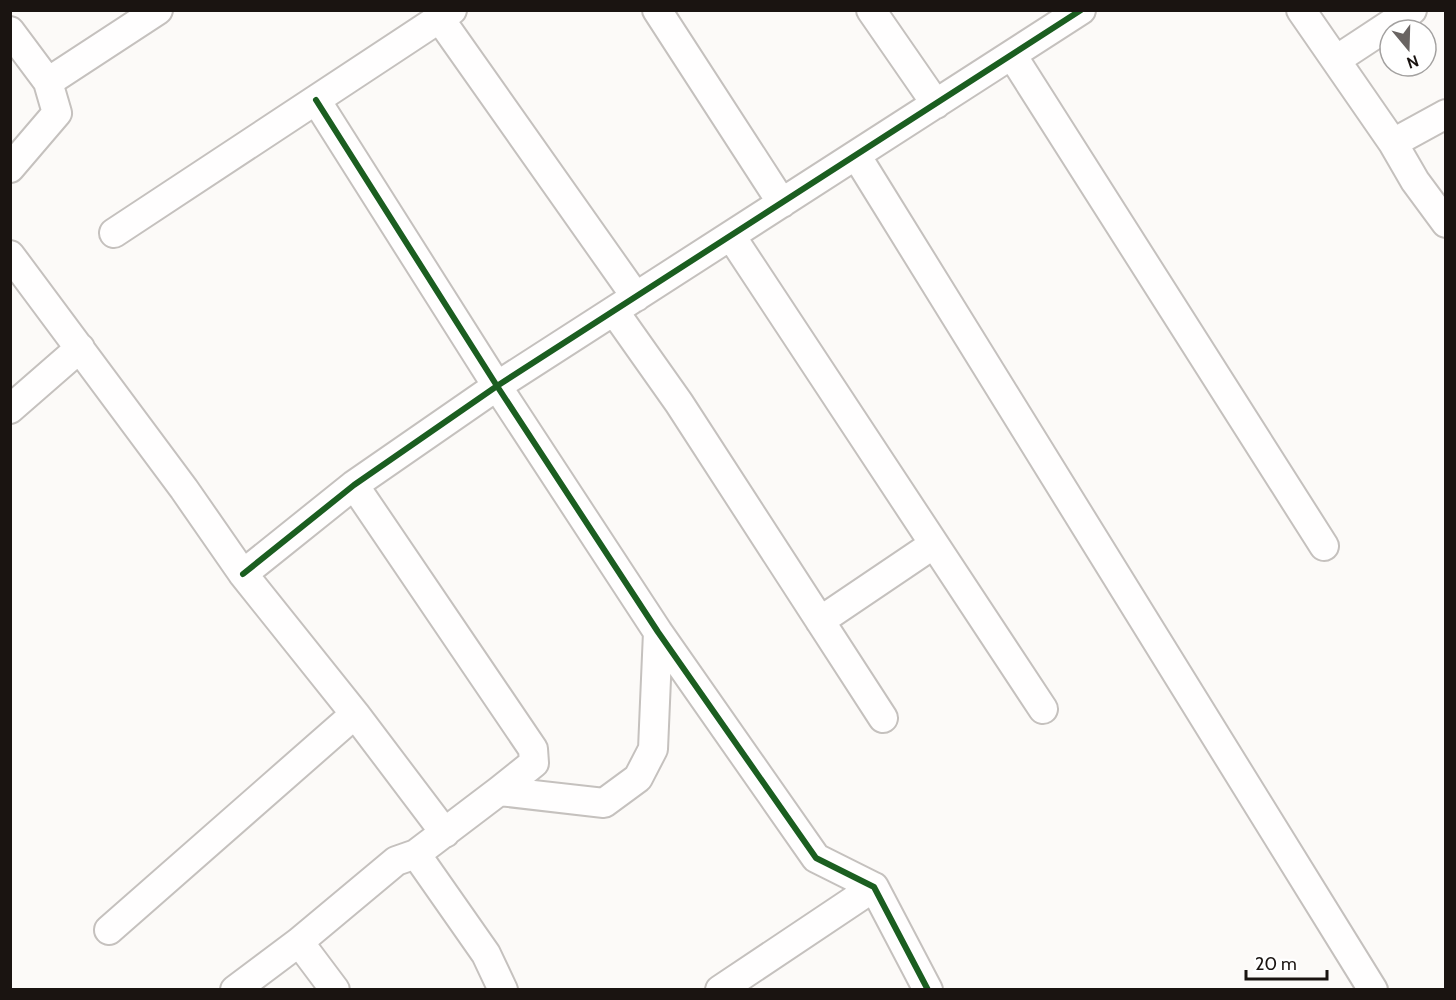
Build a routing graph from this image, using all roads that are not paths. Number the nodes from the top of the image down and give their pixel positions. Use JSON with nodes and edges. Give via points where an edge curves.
{"nodes":[{"id":1,"x":158,"y":10,"type":"edge"},
{"id":2,"x":657,"y":10,"type":"edge"},
{"id":3,"x":872,"y":10,"type":"edge"},
{"id":4,"x":1081,"y":10,"type":"edge"},
{"id":5,"x":1301,"y":10,"type":"edge"},
{"id":6,"x":1412,"y":10,"type":"edge"},
{"id":7,"x":446,"y":15,"type":"edge"},
{"id":8,"x":10,"y":31,"type":"edge"},
{"id":9,"x":1012,"y":55,"type":"junction"},
{"id":10,"x":1336,"y":60,"type":"junction"},
{"id":11,"x":48,"y":82,"type":"junction"},
{"id":12,"x":316,"y":100,"type":"junction"},
{"id":13,"x":936,"y":104,"type":"junction"},
{"id":14,"x":1446,"y":114,"type":"edge"},
{"id":15,"x":1393,"y":143,"type":"junction"},
{"id":16,"x":856,"y":155,"type":"junction"},
{"id":17,"x":10,"y":168,"type":"edge"},
{"id":18,"x":782,"y":203,"type":"junction"},
{"id":19,"x":1446,"y":224,"type":"edge"},
{"id":20,"x":114,"y":233,"type":"dead end"},
{"id":21,"x":731,"y":236,"type":"junction"},
{"id":22,"x":10,"y":255,"type":"edge"},
{"id":23,"x":625,"y":304,"type":"junction"},
{"id":24,"x":80,"y":348,"type":"junction"},
{"id":25,"x":497,"y":387,"type":"junction"},
{"id":26,"x":10,"y":409,"type":"edge"},
{"id":27,"x":354,"y":485,"type":"junction"},
{"id":28,"x":934,"y":544,"type":"junction"},
{"id":29,"x":1324,"y":546,"type":"dead end"},
{"id":30,"x":243,"y":574,"type":"junction"},
{"id":31,"x":820,"y":621,"type":"junction"},
{"id":32,"x":658,"y":632,"type":"junction"},
{"id":33,"x":1043,"y":709,"type":"dead end"},
{"id":34,"x":355,"y":714,"type":"junction"},
{"id":35,"x":883,"y":718,"type":"dead end"},
{"id":36,"x":499,"y":791,"type":"junction"},
{"id":37,"x":445,"y":833,"type":"junction"},
{"id":38,"x":416,"y":854,"type":"junction"},
{"id":39,"x":874,"y":887,"type":"junction"},
{"id":40,"x":109,"y":930,"type":"dead end"},
{"id":41,"x":299,"y":942,"type":"junction"},
{"id":42,"x":235,"y":990,"type":"edge"},
{"id":43,"x":335,"y":990,"type":"edge"},
{"id":44,"x":503,"y":990,"type":"edge"},
{"id":45,"x":720,"y":990,"type":"edge"},
{"id":46,"x":928,"y":990,"type":"edge"},
{"id":47,"x":1373,"y":990,"type":"edge"}],
"edges":[{"from":1,"to":11,"type":"street"},
{"from":2,"to":18,"type":"street"},
{"from":3,"to":13,"type":"street"},
{"from":4,"to":9,"type":"street"},
{"from":5,"to":10,"type":"street"},
{"from":6,"to":10,"type":"street"},
{"from":7,"to":12,"type":"street"},
{"from":7,"to":23,"type":"street"},
{"from":8,"to":11,"type":"street"},
{"from":9,"to":13,"type":"street"},
{"from":9,"to":29,"type":"street"},
{"from":10,"to":15,"type":"street"},
{"from":11,"to":17,"type":"street","via":[[57,113]]},
{"from":12,"to":20,"type":"street"},
{"from":12,"to":25,"type":"street"},
{"from":13,"to":16,"type":"street"},
{"from":14,"to":15,"type":"street"},
{"from":15,"to":19,"type":"street"},
{"from":16,"to":18,"type":"street"},
{"from":16,"to":47,"type":"street"},
{"from":18,"to":21,"type":"street"},
{"from":21,"to":23,"type":"street"},
{"from":21,"to":28,"type":"street"},
{"from":22,"to":24,"type":"street"},
{"from":23,"to":25,"type":"street"},
{"from":23,"to":31,"type":"street","via":[[680,403]]},
{"from":24,"to":26,"type":"street"},
{"from":24,"to":30,"type":"street"},
{"from":25,"to":27,"type":"street"},
{"from":25,"to":32,"type":"street"},
{"from":27,"to":30,"type":"street"},
{"from":27,"to":36,"type":"street","via":[[533,749],[534,763]]},
{"from":28,"to":31,"type":"street"},
{"from":28,"to":33,"type":"street"},
{"from":30,"to":34,"type":"street"},
{"from":31,"to":35,"type":"street"},
{"from":32,"to":36,"type":"street","via":[[653,749],[638,778],[604,803]]},
{"from":32,"to":39,"type":"street","via":[[816,858]]},
{"from":34,"to":37,"type":"street"},
{"from":34,"to":40,"type":"street"},
{"from":36,"to":37,"type":"street"},
{"from":37,"to":38,"type":"street"},
{"from":38,"to":41,"type":"street","via":[[396,861]]},
{"from":38,"to":44,"type":"street","via":[[486,954]]},
{"from":39,"to":45,"type":"street"},
{"from":39,"to":46,"type":"street"},
{"from":41,"to":42,"type":"street"},
{"from":41,"to":43,"type":"street"}]}
